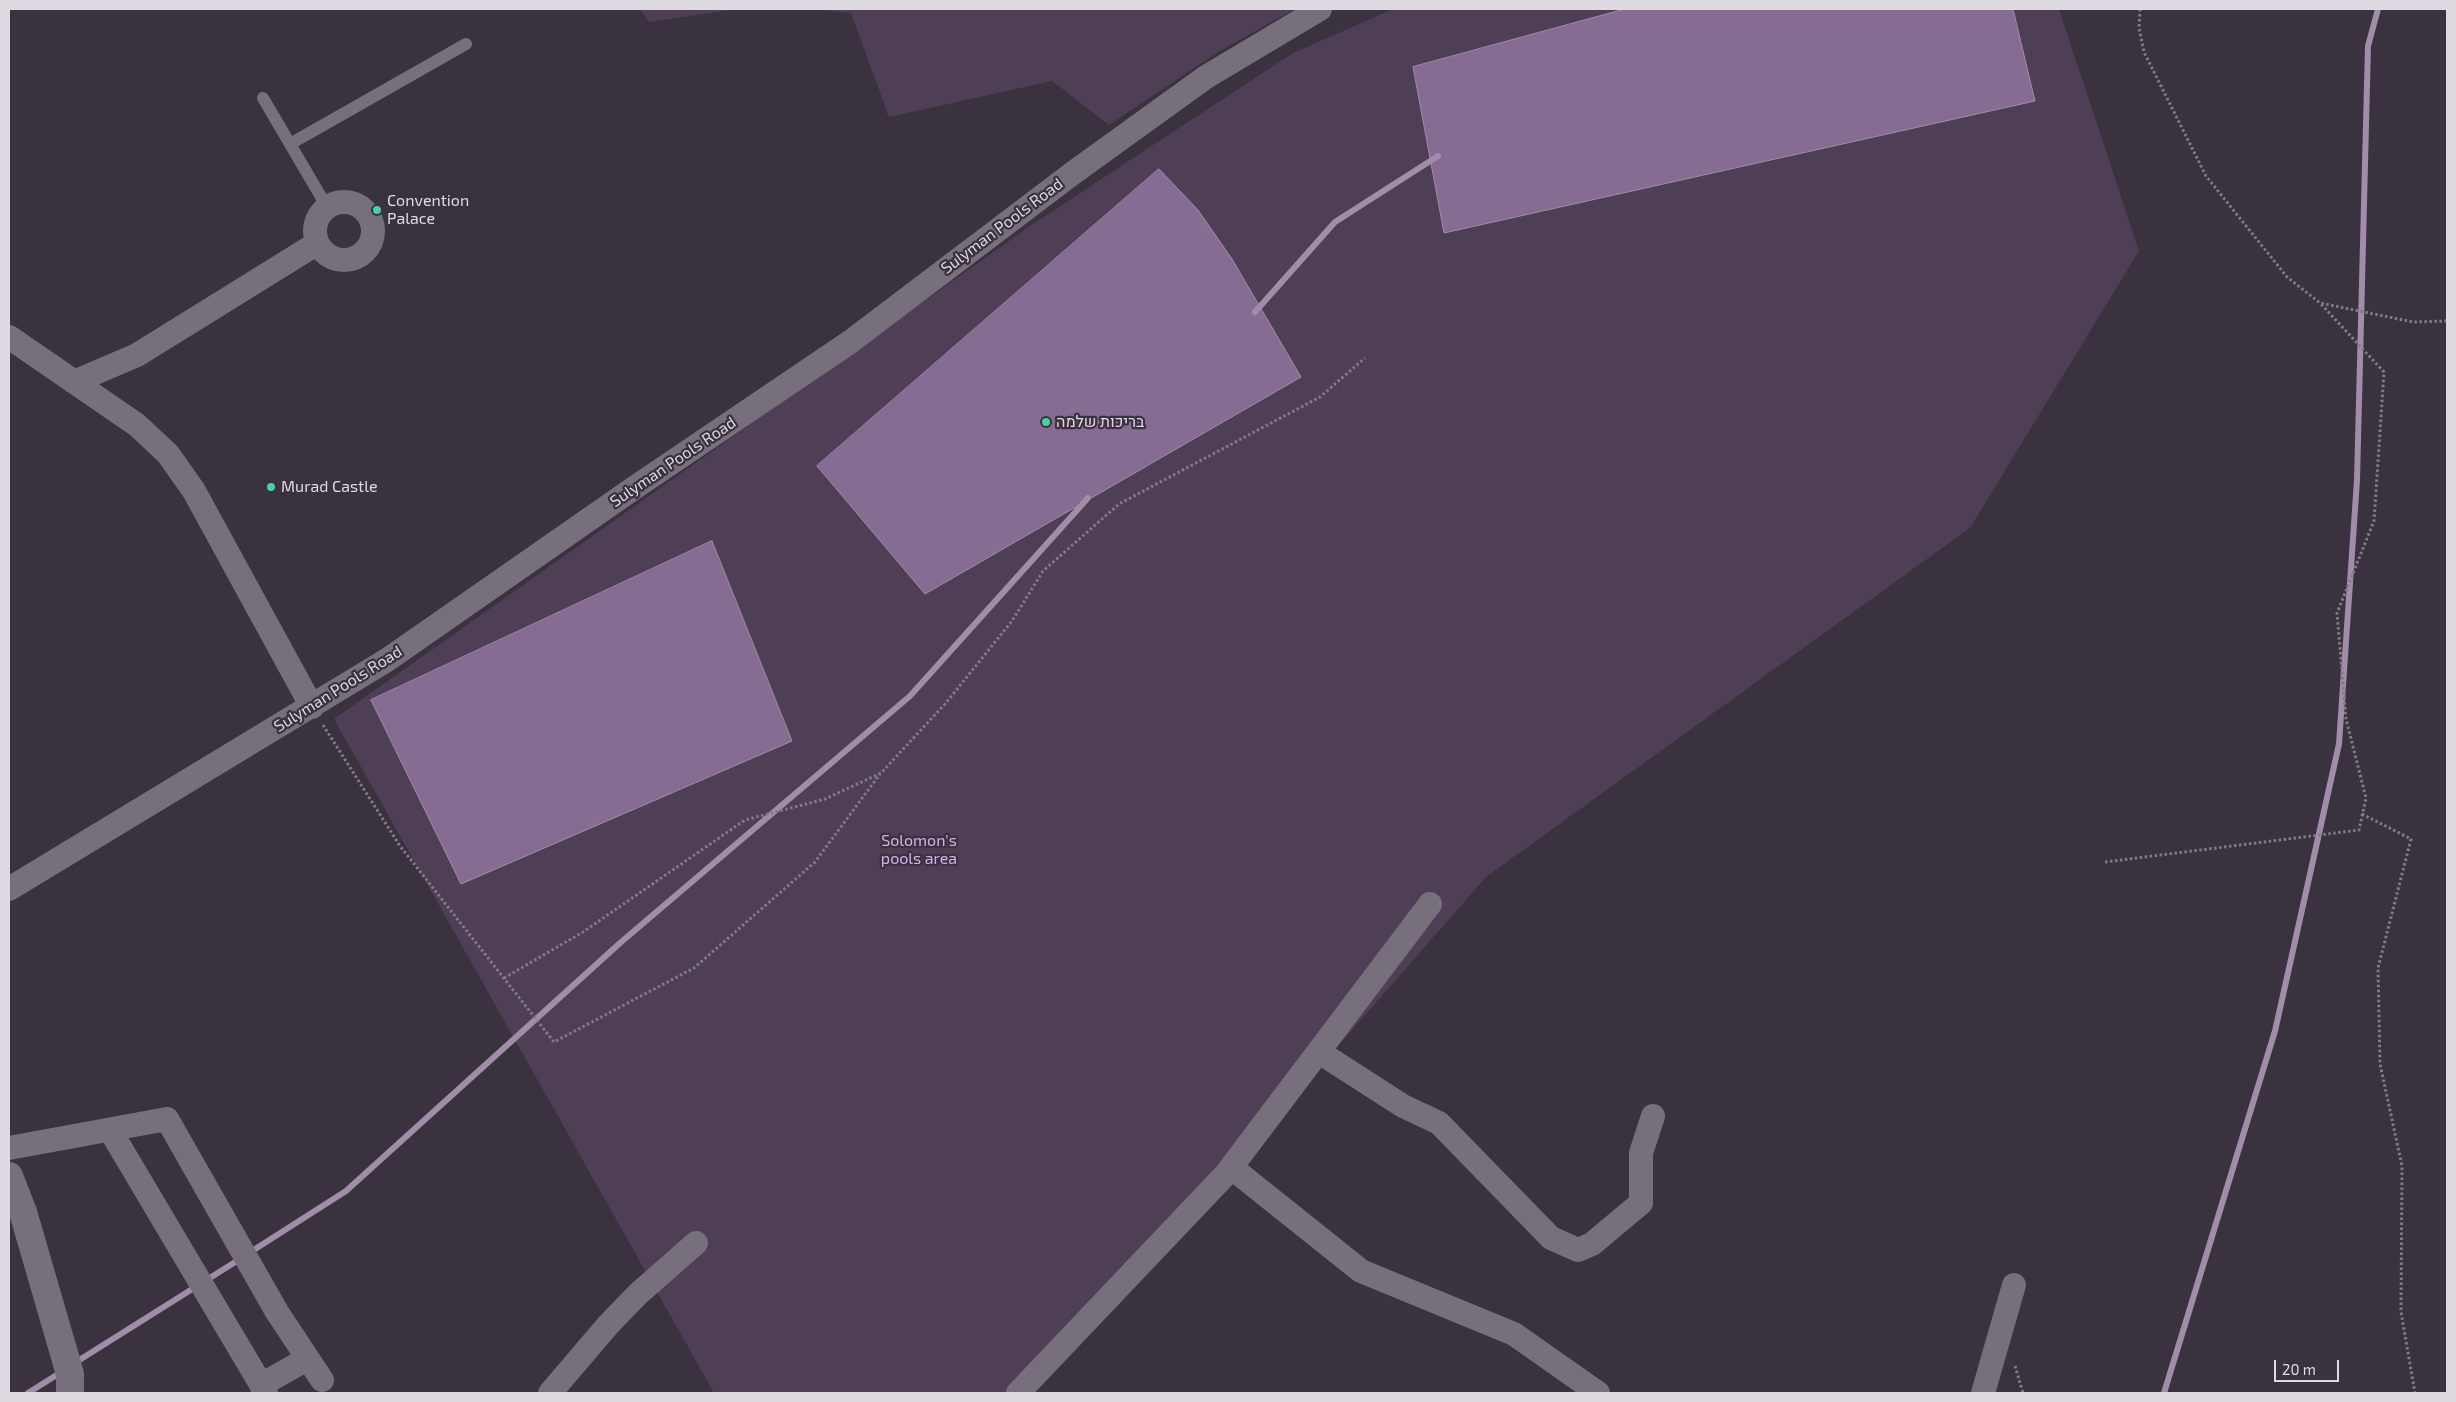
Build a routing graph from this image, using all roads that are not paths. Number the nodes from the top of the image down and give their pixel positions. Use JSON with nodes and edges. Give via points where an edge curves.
{"nodes":[{"id":1,"x":1320,"y":9,"type":"edge"},
{"id":2,"x":466,"y":44,"type":"dead end"},
{"id":3,"x":263,"y":98,"type":"dead end"},
{"id":4,"x":290,"y":144,"type":"junction"},
{"id":5,"x":327,"y":207,"type":"junction"},
{"id":6,"x":316,"y":244,"type":"junction"},
{"id":7,"x":9,"y":337,"type":"edge"},
{"id":8,"x":74,"y":382,"type":"junction"},
{"id":9,"x":312,"y":707,"type":"junction"},
{"id":10,"x":9,"y":889,"type":"edge"},
{"id":11,"x":1430,"y":904,"type":"dead end"},
{"id":12,"x":1319,"y":1052,"type":"junction"},
{"id":13,"x":1653,"y":1116,"type":"dead end"},
{"id":14,"x":110,"y":1130,"type":"junction"},
{"id":15,"x":9,"y":1148,"type":"edge"},
{"id":16,"x":1232,"y":1168,"type":"junction"},
{"id":17,"x":9,"y":1176,"type":"edge"},
{"id":18,"x":696,"y":1243,"type":"dead end"},
{"id":19,"x":2014,"y":1285,"type":"dead end"},
{"id":20,"x":307,"y":1358,"type":"junction"},
{"id":21,"x":322,"y":1380,"type":"dead end"},
{"id":22,"x":263,"y":1389,"type":"edge"},
{"id":23,"x":70,"y":1393,"type":"edge"},
{"id":24,"x":550,"y":1393,"type":"edge"},
{"id":25,"x":1018,"y":1393,"type":"edge"},
{"id":26,"x":1598,"y":1393,"type":"edge"},
{"id":27,"x":1983,"y":1393,"type":"edge"}],
"edges":[{"from":1,"to":9,"type":"street","name":"Sulyman Pools Road","via":[[1206,78],[1072,172],[850,342],[387,660]]},
{"from":2,"to":4,"type":"lane"},
{"from":3,"to":4,"type":"lane"},
{"from":4,"to":5,"type":"lane"},
{"from":5,"to":6,"type":"street","via":[[315,223]]},
{"from":5,"to":6,"type":"street","via":[[345,201],[362,208],[372,223],[372,241],[367,249],[351,260],[330,257]]},
{"from":6,"to":8,"type":"street","via":[[137,355]]},
{"from":7,"to":8,"type":"street"},
{"from":8,"to":9,"type":"street","via":[[137,425],[168,454],[194,491]]},
{"from":9,"to":10,"type":"street","name":"Sulyman Pools Road"},
{"from":11,"to":12,"type":"street"},
{"from":12,"to":13,"type":"street","via":[[1404,1106],[1439,1123],[1551,1238],[1578,1250],[1592,1244],[1641,1203],[1641,1153]]},
{"from":12,"to":16,"type":"street"},
{"from":14,"to":15,"type":"street"},
{"from":14,"to":20,"type":"street","via":[[167,1119],[277,1312]]},
{"from":14,"to":22,"type":"street"},
{"from":16,"to":25,"type":"street"},
{"from":16,"to":26,"type":"street","via":[[1361,1271],[1514,1334]]},
{"from":17,"to":23,"type":"main road","via":[[23,1212],[70,1374]]},
{"from":18,"to":24,"type":"street","via":[[638,1294]]},
{"from":19,"to":27,"type":"street"},
{"from":20,"to":21,"type":"street"},
{"from":20,"to":22,"type":"street"}]}
